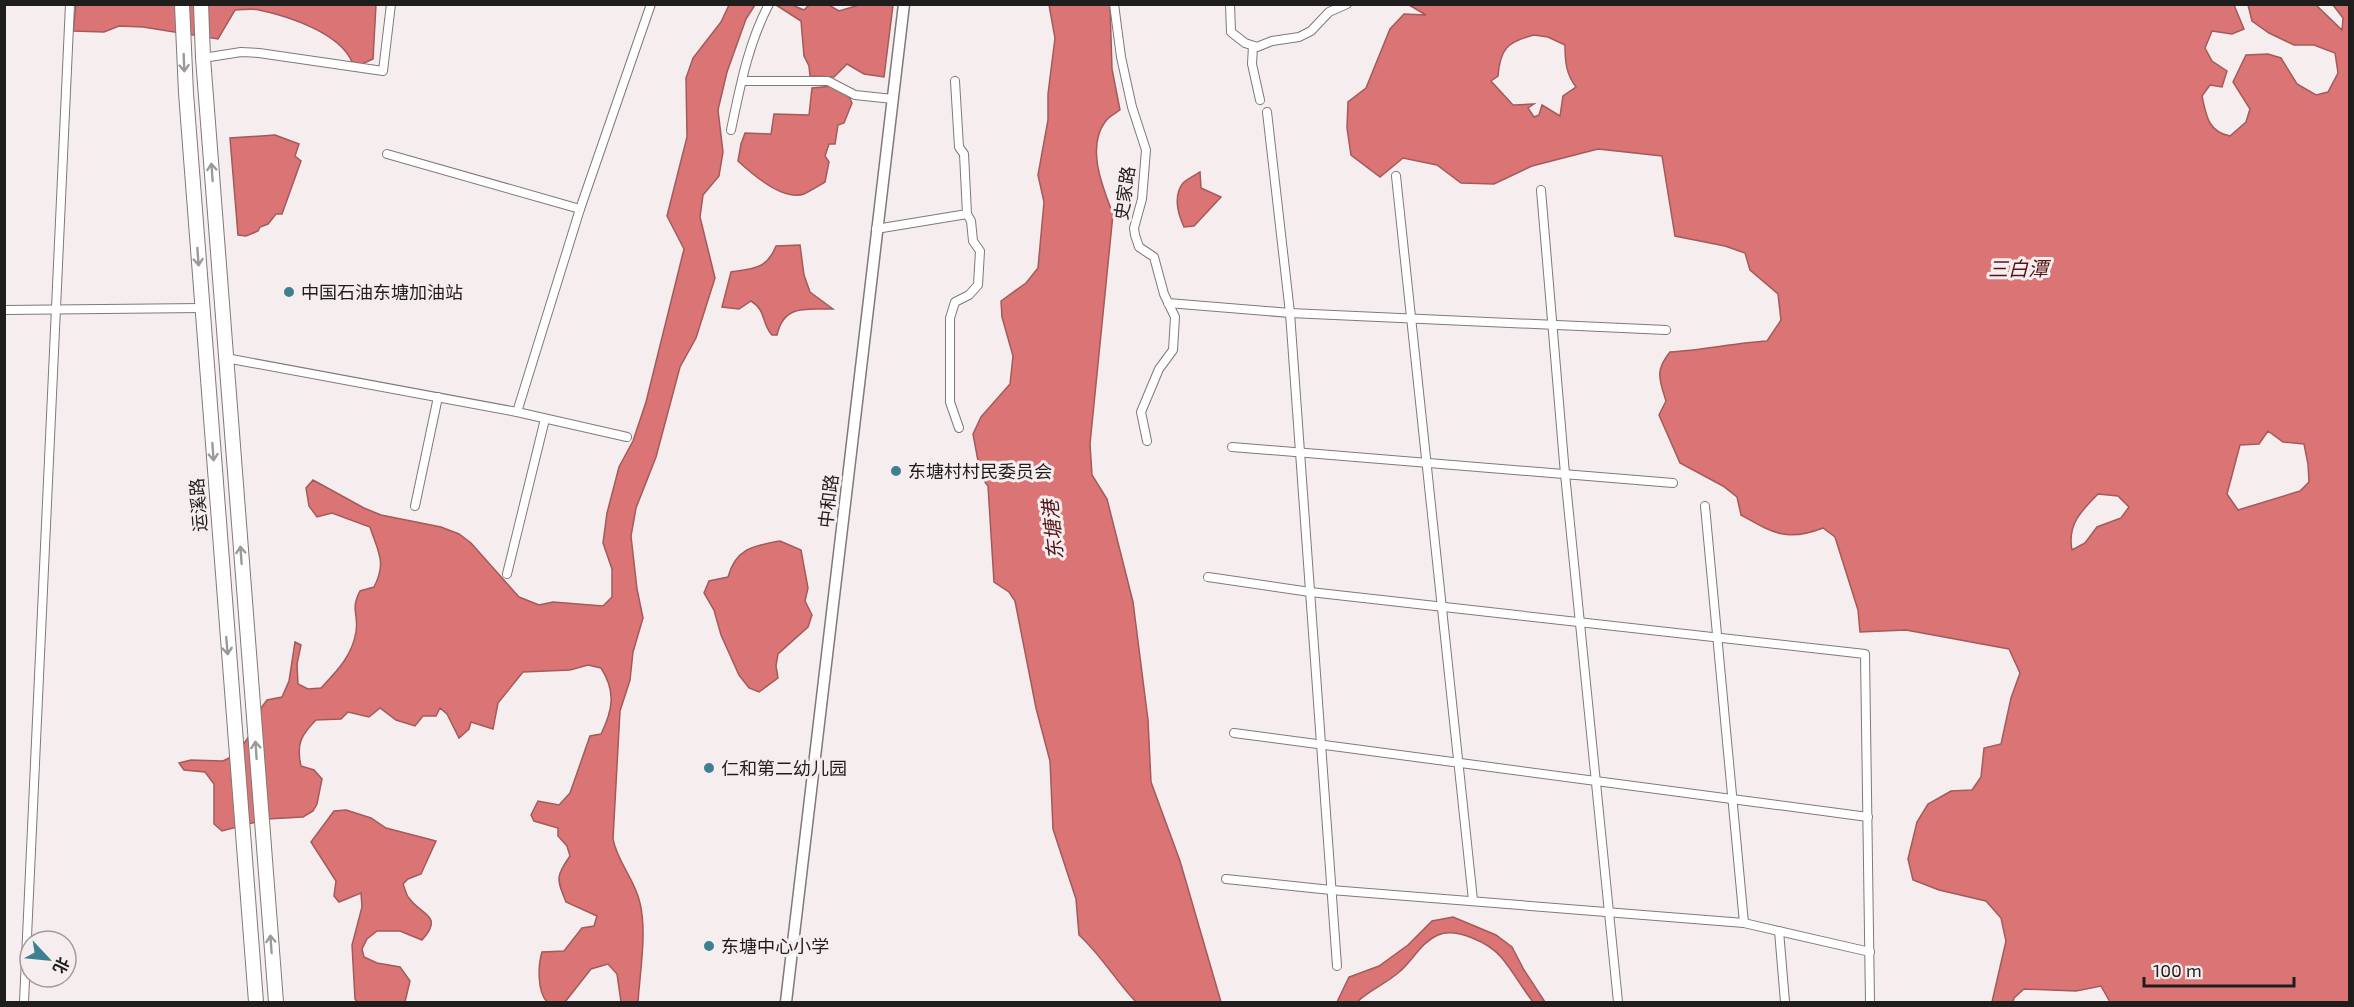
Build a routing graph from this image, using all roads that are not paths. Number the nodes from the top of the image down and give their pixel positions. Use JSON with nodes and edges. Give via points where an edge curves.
{"nodes":[{"id":1,"x":70,"y":4,"type":"edge"},
{"id":2,"x":182,"y":4,"type":"edge"},
{"id":3,"x":201,"y":4,"type":"edge"},
{"id":4,"x":392,"y":4,"type":"edge"},
{"id":5,"x":651,"y":4,"type":"edge"},
{"id":6,"x":769,"y":4,"type":"edge"},
{"id":7,"x":904,"y":4,"type":"edge"},
{"id":8,"x":1113,"y":4,"type":"edge"},
{"id":9,"x":1230,"y":4,"type":"edge"},
{"id":10,"x":1347,"y":4,"type":"edge"},
{"id":11,"x":1253,"y":45,"type":"junction"},
{"id":12,"x":203,"y":58,"type":"junction"},
{"id":13,"x":742,"y":81,"type":"junction"},
{"id":14,"x":955,"y":81,"type":"dead end"},
{"id":15,"x":893,"y":99,"type":"junction"},
{"id":16,"x":1260,"y":100,"type":"dead end"},
{"id":17,"x":1267,"y":112,"type":"dead end"},
{"id":18,"x":731,"y":130,"type":"dead end"},
{"id":19,"x":387,"y":154,"type":"dead end"},
{"id":20,"x":1396,"y":176,"type":"dead end"},
{"id":21,"x":1541,"y":190,"type":"dead end"},
{"id":22,"x":580,"y":209,"type":"junction"},
{"id":23,"x":967,"y":214,"type":"junction"},
{"id":24,"x":876,"y":229,"type":"junction"},
{"id":25,"x":1168,"y":303,"type":"junction"},
{"id":26,"x":202,"y":308,"type":"junction"},
{"id":27,"x":55,"y":309,"type":"junction"},
{"id":28,"x":4,"y":310,"type":"edge"},
{"id":29,"x":1290,"y":313,"type":"junction"},
{"id":30,"x":1410,"y":319,"type":"junction"},
{"id":31,"x":1553,"y":325,"type":"junction"},
{"id":32,"x":1666,"y":330,"type":"dead end"},
{"id":33,"x":226,"y":358,"type":"junction"},
{"id":34,"x":438,"y":397,"type":"junction"},
{"id":35,"x":517,"y":412,"type":"junction"},
{"id":36,"x":545,"y":419,"type":"junction"},
{"id":37,"x":959,"y":428,"type":"dead end"},
{"id":38,"x":627,"y":437,"type":"dead end"},
{"id":39,"x":1147,"y":441,"type":"dead end"},
{"id":40,"x":1232,"y":447,"type":"dead end"},
{"id":41,"x":1300,"y":452,"type":"junction"},
{"id":42,"x":1425,"y":462,"type":"junction"},
{"id":43,"x":1565,"y":474,"type":"junction"},
{"id":44,"x":1673,"y":483,"type":"dead end"},
{"id":45,"x":415,"y":506,"type":"dead end"},
{"id":46,"x":1705,"y":506,"type":"dead end"},
{"id":47,"x":507,"y":574,"type":"dead end"},
{"id":48,"x":1208,"y":576,"type":"dead end"},
{"id":49,"x":1310,"y":592,"type":"junction"},
{"id":50,"x":1440,"y":605,"type":"junction"},
{"id":51,"x":1580,"y":622,"type":"junction"},
{"id":52,"x":1718,"y":638,"type":"junction"},
{"id":53,"x":1234,"y":734,"type":"dead end"},
{"id":54,"x":1321,"y":744,"type":"junction"},
{"id":55,"x":1457,"y":761,"type":"junction"},
{"id":56,"x":1596,"y":780,"type":"junction"},
{"id":57,"x":1733,"y":799,"type":"junction"},
{"id":58,"x":1868,"y":817,"type":"junction"},
{"id":59,"x":1226,"y":879,"type":"dead end"},
{"id":60,"x":1331,"y":890,"type":"junction"},
{"id":61,"x":1473,"y":900,"type":"junction"},
{"id":62,"x":1610,"y":912,"type":"junction"},
{"id":63,"x":1744,"y":923,"type":"junction"},
{"id":64,"x":1779,"y":931,"type":"junction"},
{"id":65,"x":1870,"y":952,"type":"junction"},
{"id":66,"x":1337,"y":966,"type":"dead end"},
{"id":67,"x":24,"y":1002,"type":"edge"},
{"id":68,"x":256,"y":1002,"type":"edge"},
{"id":69,"x":276,"y":1002,"type":"edge"},
{"id":70,"x":786,"y":1002,"type":"edge"},
{"id":71,"x":1618,"y":1002,"type":"edge"},
{"id":72,"x":1785,"y":1002,"type":"edge"},
{"id":73,"x":1870,"y":1002,"type":"edge"}],
"edges":[{"from":1,"to":27,"type":"street"},
{"from":2,"to":26,"type":"highway","name":"运溪路","one_way":true},
{"from":3,"to":12,"type":"highway"},
{"from":4,"to":12,"type":"street","via":[[383,71],[259,53]]},
{"from":5,"to":22,"type":"street"},
{"from":6,"to":13,"type":"street","via":[[757,27]]},
{"from":7,"to":15,"type":"street","name":"中和路"},
{"from":8,"to":25,"type":"street","name":"史家路","via":[[1132,107],[1146,150],[1135,235],[1139,247],[1154,257]]},
{"from":9,"to":11,"type":"street","via":[[1231,32]]},
{"from":10,"to":11,"type":"street","via":[[1329,12],[1311,31],[1299,37]]},
{"from":11,"to":16,"type":"street","via":[[1252,64]]},
{"from":33,"to":12,"type":"highway","one_way":true},
{"from":13,"to":15,"type":"street","via":[[828,81],[855,95]]},
{"from":13,"to":18,"type":"street"},
{"from":14,"to":23,"type":"street"},
{"from":15,"to":24,"type":"street","name":"中和路"},
{"from":17,"to":29,"type":"street"},
{"from":19,"to":22,"type":"street"},
{"from":20,"to":30,"type":"street"},
{"from":21,"to":31,"type":"street"},
{"from":22,"to":35,"type":"street"},
{"from":23,"to":24,"type":"street"},
{"from":23,"to":37,"type":"street","via":[[973,241],[980,251],[978,285],[955,302],[950,318],[950,402]]},
{"from":24,"to":70,"type":"street","name":"中和路"},
{"from":25,"to":29,"type":"street"},
{"from":25,"to":39,"type":"street","name":"史家路","via":[[1174,317],[1173,350],[1159,369],[1141,412]]},
{"from":26,"to":27,"type":"street"},
{"from":26,"to":68,"type":"highway","name":"运溪路","one_way":true},
{"from":27,"to":28,"type":"street"},
{"from":27,"to":67,"type":"street"},
{"from":29,"to":30,"type":"street"},
{"from":29,"to":41,"type":"street"},
{"from":30,"to":31,"type":"street"},
{"from":30,"to":42,"type":"street"},
{"from":31,"to":32,"type":"street"},
{"from":31,"to":43,"type":"street"},
{"from":33,"to":34,"type":"street"},
{"from":69,"to":33,"type":"highway","one_way":true},
{"from":34,"to":35,"type":"street"},
{"from":34,"to":45,"type":"street"},
{"from":35,"to":36,"type":"street"},
{"from":36,"to":38,"type":"street"},
{"from":36,"to":47,"type":"street"},
{"from":40,"to":41,"type":"street"},
{"from":41,"to":42,"type":"street"},
{"from":41,"to":49,"type":"street"},
{"from":42,"to":43,"type":"street"},
{"from":42,"to":50,"type":"street"},
{"from":43,"to":44,"type":"street"},
{"from":43,"to":51,"type":"street"},
{"from":46,"to":52,"type":"street"},
{"from":48,"to":49,"type":"street"},
{"from":49,"to":50,"type":"street"},
{"from":49,"to":54,"type":"street"},
{"from":50,"to":51,"type":"street"},
{"from":50,"to":55,"type":"street"},
{"from":51,"to":52,"type":"street"},
{"from":51,"to":56,"type":"street"},
{"from":52,"to":57,"type":"street"},
{"from":52,"to":58,"type":"street","via":[[1865,654]]},
{"from":53,"to":54,"type":"street"},
{"from":54,"to":55,"type":"street"},
{"from":54,"to":60,"type":"street"},
{"from":55,"to":56,"type":"street"},
{"from":55,"to":61,"type":"street"},
{"from":56,"to":57,"type":"street"},
{"from":56,"to":62,"type":"street"},
{"from":57,"to":58,"type":"street"},
{"from":57,"to":63,"type":"street"},
{"from":58,"to":65,"type":"street"},
{"from":59,"to":60,"type":"street"},
{"from":60,"to":61,"type":"street"},
{"from":60,"to":66,"type":"street"},
{"from":61,"to":62,"type":"street"},
{"from":62,"to":63,"type":"street"},
{"from":62,"to":71,"type":"street"},
{"from":63,"to":64,"type":"street"},
{"from":64,"to":65,"type":"street"},
{"from":64,"to":72,"type":"street"},
{"from":65,"to":73,"type":"street"}]}
